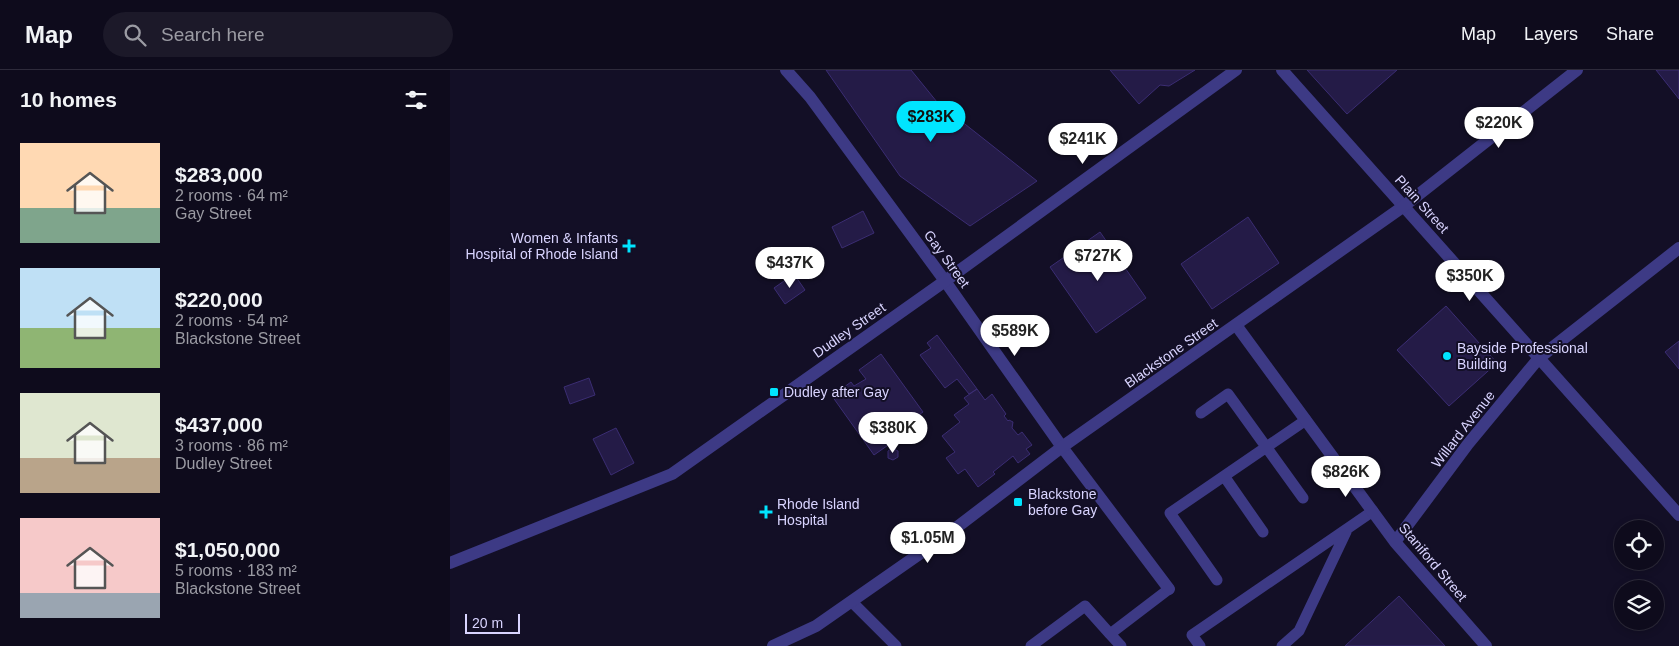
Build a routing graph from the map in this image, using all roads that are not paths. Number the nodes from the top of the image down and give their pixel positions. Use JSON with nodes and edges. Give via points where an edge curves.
{"nodes":[{"id":1,"x":786,"y":70,"type":"edge"},
{"id":2,"x":1236,"y":70,"type":"edge"},
{"id":3,"x":1282,"y":70,"type":"edge"},
{"id":4,"x":1577,"y":70,"type":"edge"},
{"id":5,"x":1404,"y":206,"type":"junction"},
{"id":6,"x":1679,"y":248,"type":"edge"},
{"id":7,"x":945,"y":281,"type":"junction"},
{"id":8,"x":1236,"y":325,"type":"junction"},
{"id":9,"x":1539,"y":358,"type":"junction"},
{"id":10,"x":1201,"y":413,"type":"dead end"},
{"id":11,"x":1306,"y":420,"type":"junction"},
{"id":12,"x":1062,"y":448,"type":"junction"},
{"id":13,"x":1266,"y":448,"type":"junction"},
{"id":14,"x":1224,"y":476,"type":"junction"},
{"id":15,"x":1303,"y":498,"type":"dead end"},
{"id":16,"x":1373,"y":511,"type":"junction"},
{"id":17,"x":1679,"y":515,"type":"edge"},
{"id":18,"x":1347,"y":531,"type":"junction"},
{"id":19,"x":1263,"y":532,"type":"dead end"},
{"id":20,"x":1395,"y":542,"type":"junction"},
{"id":21,"x":450,"y":563,"type":"edge"},
{"id":22,"x":1217,"y":580,"type":"dead end"},
{"id":23,"x":1170,"y":589,"type":"joint"},
{"id":24,"x":852,"y":602,"type":"junction"},
{"id":25,"x":1110,"y":634,"type":"junction"},
{"id":26,"x":772,"y":646,"type":"edge"},
{"id":27,"x":896,"y":646,"type":"edge"},
{"id":28,"x":1031,"y":646,"type":"edge"},
{"id":29,"x":1121,"y":646,"type":"edge"},
{"id":30,"x":1200,"y":646,"type":"edge"},
{"id":31,"x":1282,"y":646,"type":"edge"},
{"id":32,"x":1486,"y":646,"type":"edge"}],
"edges":[{"from":1,"to":7,"type":"street","name":"Gay Street","via":[[810,97]]},
{"from":2,"to":7,"type":"street","name":"Dudley Street"},
{"from":3,"to":5,"type":"street","name":"Plain Street"},
{"from":4,"to":5,"type":"street","name":"Blackstone Street"},
{"from":5,"to":8,"type":"street","name":"Blackstone Street"},
{"from":5,"to":9,"type":"street","name":"Plain Street"},
{"from":6,"to":9,"type":"street","name":"Willard Avenue"},
{"from":7,"to":12,"type":"street","name":"Gay Street"},
{"from":7,"to":21,"type":"street","name":"Dudley Street","via":[[672,474]]},
{"from":8,"to":11,"type":"street","name":"Staniford Street"},
{"from":8,"to":12,"type":"street","name":"Blackstone Street"},
{"from":9,"to":17,"type":"street","name":"Plain Street"},
{"from":9,"to":20,"type":"street","name":"Willard Avenue","via":[[1468,444]]},
{"from":10,"to":13,"type":"lane","via":[[1228,394]]},
{"from":11,"to":13,"type":"lane"},
{"from":11,"to":16,"type":"street","name":"Staniford Street"},
{"from":12,"to":23,"type":"street","name":"Gay Street"},
{"from":12,"to":24,"type":"street","name":"Blackstone Street"},
{"from":13,"to":14,"type":"lane"},
{"from":13,"to":15,"type":"lane"},
{"from":14,"to":19,"type":"lane"},
{"from":14,"to":22,"type":"lane","via":[[1170,513]]},
{"from":16,"to":18,"type":"lane"},
{"from":16,"to":20,"type":"street","name":"Staniford Street"},
{"from":18,"to":30,"type":"lane","via":[[1192,636]]},
{"from":18,"to":31,"type":"lane","via":[[1299,631]]},
{"from":20,"to":32,"type":"street","name":"Staniford Street"},
{"from":23,"to":25,"type":"lane"},
{"from":24,"to":26,"type":"street","name":"Blackstone Street","via":[[816,626]]},
{"from":24,"to":27,"type":"lane"},
{"from":25,"to":28,"type":"lane","via":[[1085,606]]},
{"from":25,"to":29,"type":"lane"}]}
